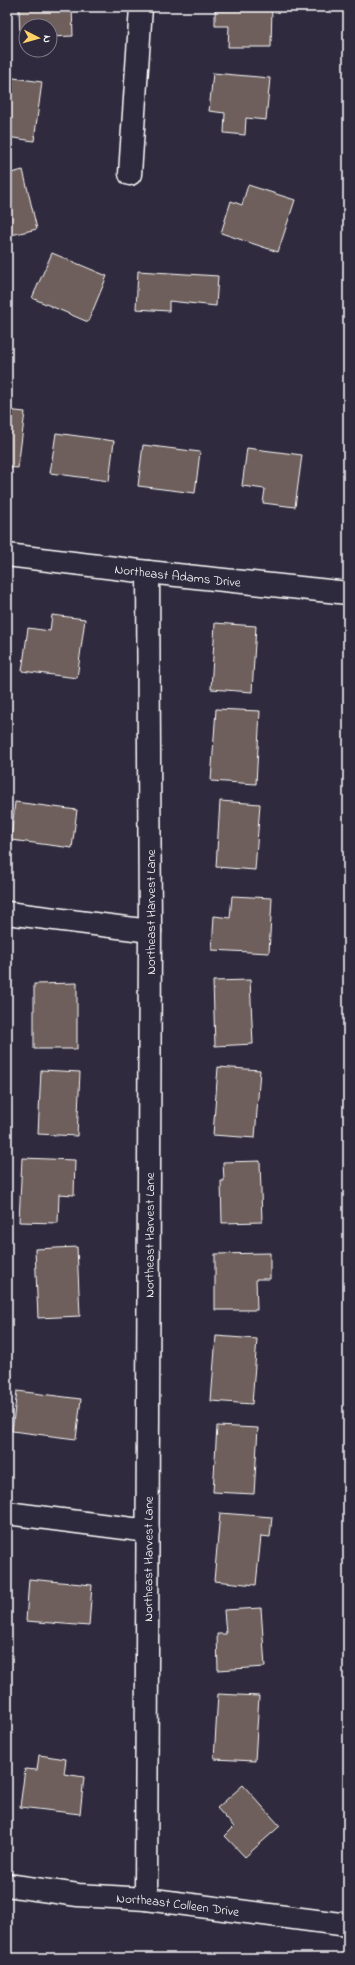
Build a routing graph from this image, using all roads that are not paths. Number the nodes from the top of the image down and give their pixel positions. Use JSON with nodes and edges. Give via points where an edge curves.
{"nodes":[{"id":1,"x":141,"y":7,"type":"edge"},
{"id":2,"x":130,"y":174,"type":"dead end"},
{"id":3,"x":7,"y":555,"type":"edge"},
{"id":4,"x":148,"y":572,"type":"junction"},
{"id":5,"x":348,"y":593,"type":"edge"},
{"id":6,"x":7,"y":913,"type":"edge"},
{"id":7,"x":150,"y":931,"type":"junction"},
{"id":8,"x":7,"y":1513,"type":"edge"},
{"id":9,"x":148,"y":1531,"type":"junction"},
{"id":10,"x":7,"y":1885,"type":"edge"},
{"id":11,"x":146,"y":1899,"type":"junction"},
{"id":12,"x":348,"y":1925,"type":"edge"}],
"edges":[{"from":1,"to":2,"type":"street"},
{"from":3,"to":4,"type":"street","name":"Northeast Adams Drive"},
{"from":4,"to":5,"type":"street","name":"Northeast Adams Drive"},
{"from":4,"to":7,"type":"street","name":"Northeast Harvest Lane"},
{"from":6,"to":7,"type":"street"},
{"from":7,"to":9,"type":"street","name":"Northeast Harvest Lane"},
{"from":8,"to":9,"type":"street"},
{"from":9,"to":11,"type":"street","name":"Northeast Harvest Lane"},
{"from":10,"to":11,"type":"street","name":"Northeast Colleen Drive"},
{"from":11,"to":12,"type":"street","name":"Northeast Colleen Drive"}]}
